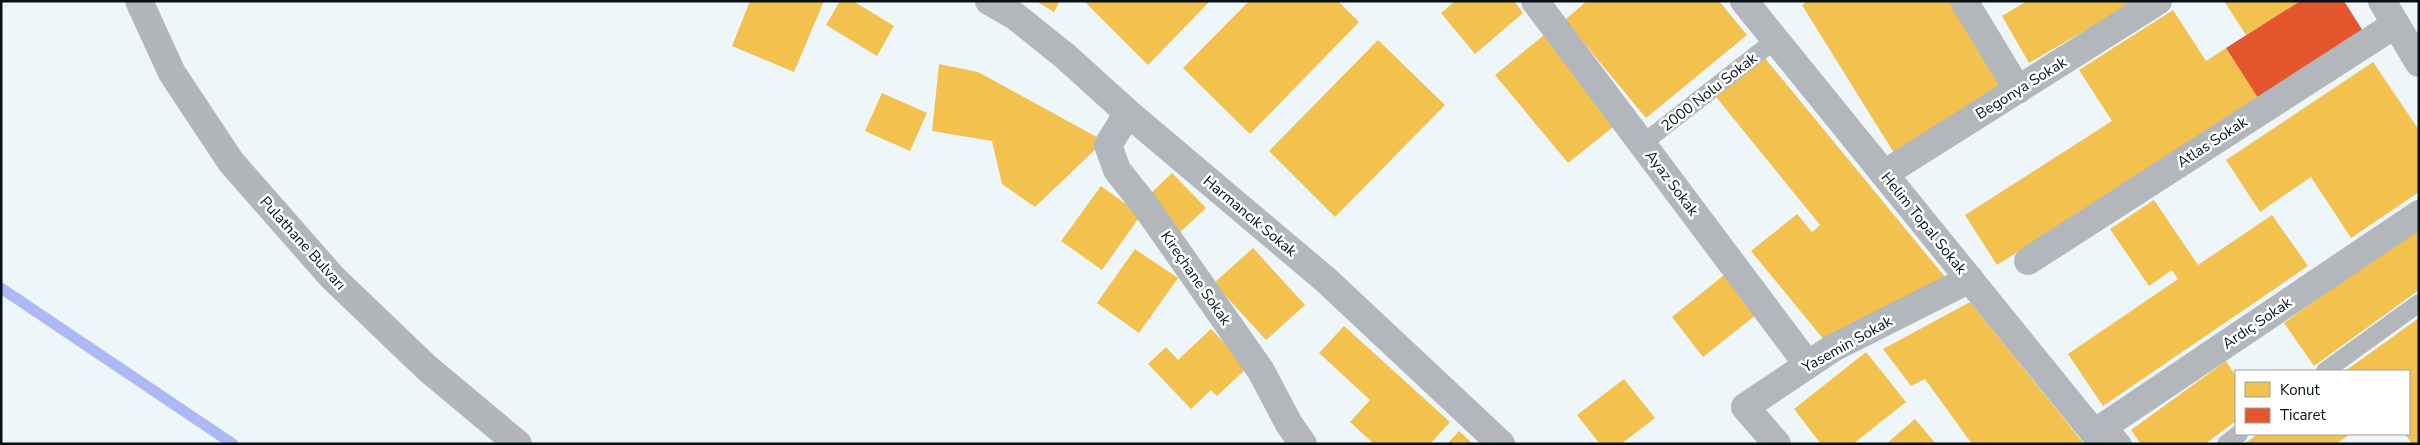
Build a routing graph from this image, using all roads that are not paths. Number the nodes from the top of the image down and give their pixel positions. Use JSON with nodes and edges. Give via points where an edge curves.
{"nodes":[{"id":1,"x":139,"y":1,"type":"edge"},
{"id":2,"x":989,"y":1,"type":"edge"},
{"id":3,"x":1964,"y":1,"type":"edge"},
{"id":4,"x":2158,"y":1,"type":"edge"},
{"id":5,"x":1545,"y":5,"type":"edge"},
{"id":6,"x":1756,"y":5,"type":"edge"},
{"id":7,"x":2389,"y":12,"type":"edge"},
{"id":8,"x":1775,"y":40,"type":"junction"},
{"id":9,"x":2419,"y":63,"type":"edge"},
{"id":10,"x":2018,"y":90,"type":"junction"},
{"id":11,"x":1128,"y":113,"type":"junction"},
{"id":12,"x":1642,"y":144,"type":"junction"},
{"id":13,"x":1884,"y":174,"type":"junction"},
{"id":14,"x":2419,"y":214,"type":"edge"},
{"id":15,"x":2028,"y":261,"type":"dead end"},
{"id":16,"x":1970,"y":280,"type":"junction"},
{"id":17,"x":2419,"y":303,"type":"edge"},
{"id":18,"x":1808,"y":365,"type":"junction"},
{"id":19,"x":2326,"y":370,"type":"edge"},
{"id":20,"x":2239,"y":435,"type":"edge"},
{"id":21,"x":2107,"y":436,"type":"edge"},
{"id":22,"x":518,"y":444,"type":"edge"},
{"id":23,"x":1303,"y":444,"type":"edge"},
{"id":24,"x":1502,"y":444,"type":"edge"},
{"id":25,"x":1777,"y":444,"type":"edge"},
{"id":26,"x":2226,"y":444,"type":"edge"}],
"edges":[{"from":1,"to":22,"type":"street","name":"Pulathane Bulvarı","via":[[172,73],[232,162],[332,277],[427,368]]},
{"from":2,"to":11,"type":"street","name":"Harmancık Sokak","via":[[1015,16],[1065,56]]},
{"from":3,"to":10,"type":"street"},
{"from":4,"to":10,"type":"street","name":"Begonya Sokak"},
{"from":5,"to":12,"type":"street","name":"Ayaz Sokak"},
{"from":6,"to":8,"type":"street","name":"Helim Topal Sokak"},
{"from":7,"to":9,"type":"street"},
{"from":7,"to":15,"type":"street","name":"Atlas Sokak"},
{"from":8,"to":12,"type":"lane","name":"2000 Nolu Sokak"},
{"from":8,"to":13,"type":"street","name":"Helim Topal Sokak"},
{"from":10,"to":13,"type":"street","name":"Begonya Sokak"},
{"from":11,"to":23,"type":"street","name":"Kireçhane Sokak","via":[[1108,145],[1117,170],[1261,371]]},
{"from":11,"to":24,"type":"street","name":"Harmancık Sokak","via":[[1326,280]]},
{"from":12,"to":18,"type":"street","name":"Ayaz Sokak"},
{"from":13,"to":16,"type":"street","name":"Helim Topal Sokak"},
{"from":14,"to":21,"type":"street","name":"Ardıç Sokak"},
{"from":16,"to":18,"type":"street","name":"Yasemin Sokak","via":[[1833,348]]},
{"from":16,"to":21,"type":"street","name":"Helim Topal Sokak"},
{"from":17,"to":19,"type":"lane"},
{"from":18,"to":25,"type":"street","name":"Yasemin Sokak","via":[[1745,407]]},
{"from":20,"to":26,"type":"lane"}]}
